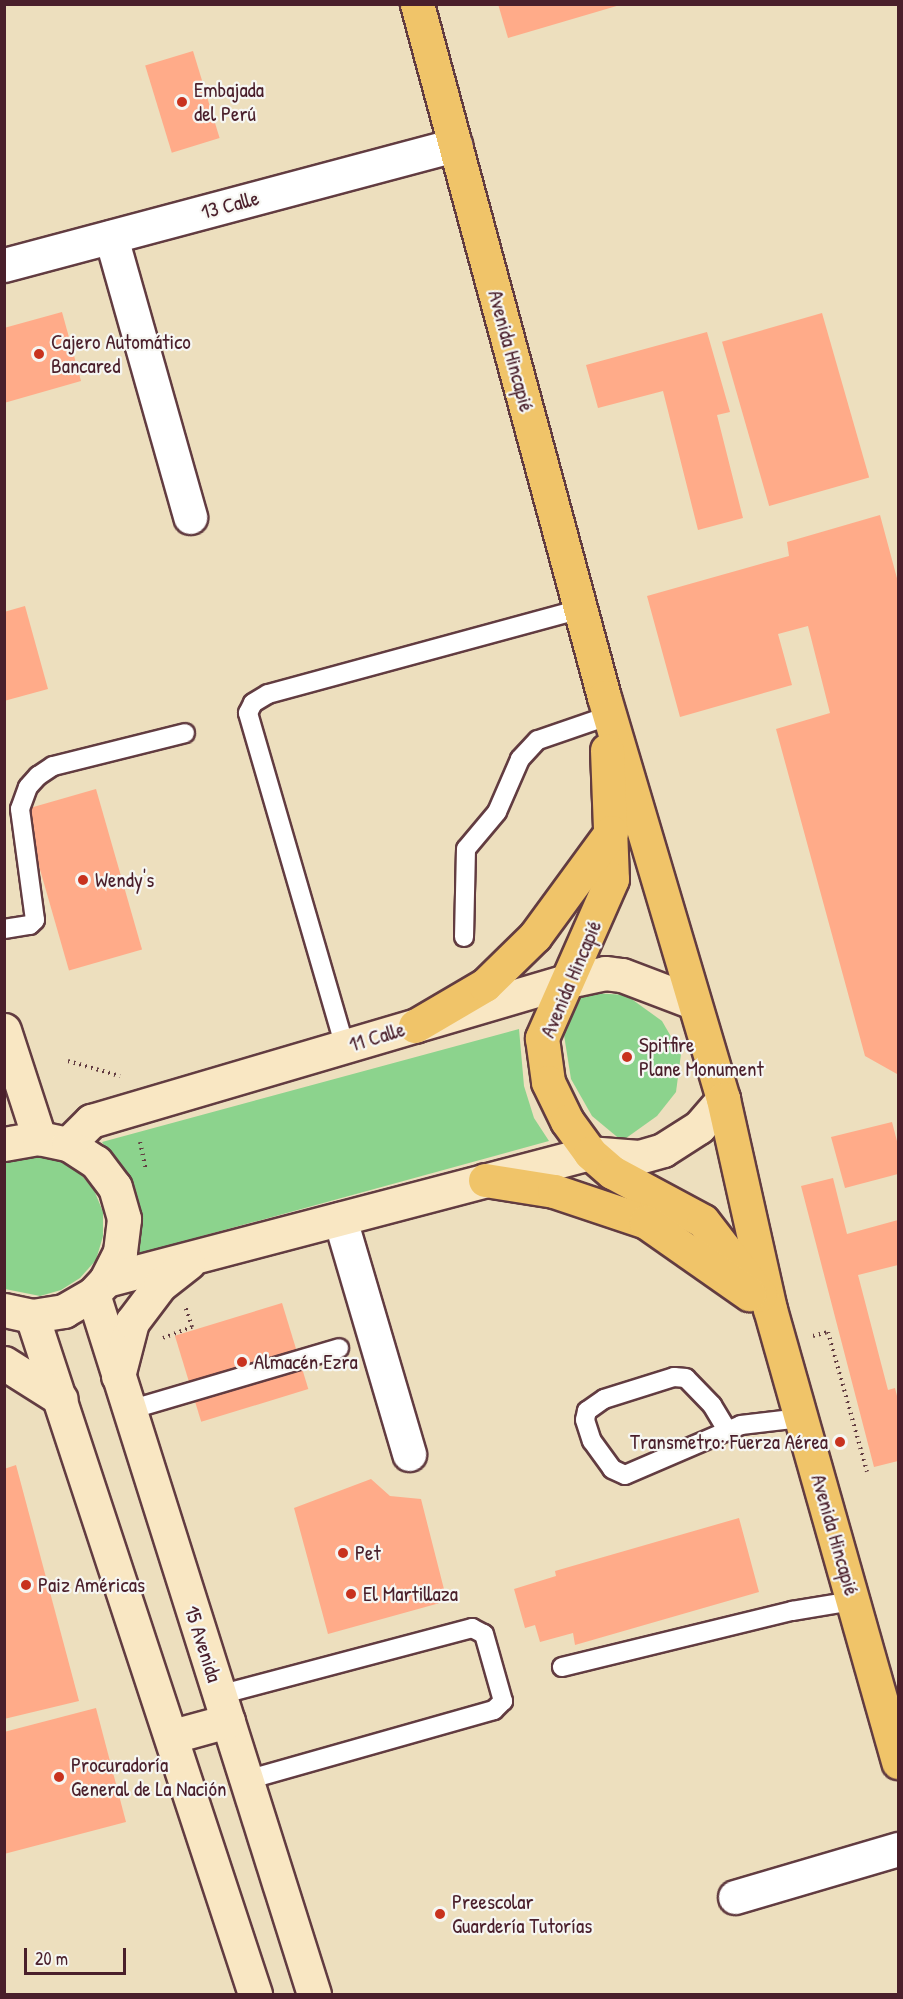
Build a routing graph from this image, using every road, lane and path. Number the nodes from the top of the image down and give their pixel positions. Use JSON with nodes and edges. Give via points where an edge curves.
{"nodes":[{"id":1,"x":417,"y":4,"type":"edge"},
{"id":2,"x":455,"y":145,"type":"junction"},
{"id":3,"x":111,"y":237,"type":"junction"},
{"id":4,"x":4,"y":265,"type":"edge"},
{"id":5,"x":190,"y":517,"type":"dead end"},
{"id":6,"x":580,"y":609,"type":"junction"},
{"id":7,"x":604,"y":707,"type":"junction"},
{"id":8,"x":185,"y":732,"type":"dead end"},
{"id":9,"x":611,"y":832,"type":"junction"},
{"id":10,"x":4,"y":929,"type":"edge"},
{"id":11,"x":464,"y":937,"type":"dead end"},
{"id":12,"x":567,"y":981,"type":"junction"},
{"id":13,"x":693,"y":1002,"type":"junction"},
{"id":14,"x":416,"y":1026,"type":"junction"},
{"id":15,"x":4,"y":1030,"type":"edge"},
{"id":16,"x":345,"y":1047,"type":"junction"},
{"id":17,"x":68,"y":1061,"type":"dead end"},
{"id":18,"x":723,"y":1099,"type":"junction"},
{"id":19,"x":131,"y":1109,"type":"junction"},
{"id":20,"x":53,"y":1141,"type":"junction"},
{"id":21,"x":4,"y":1144,"type":"edge"},
{"id":22,"x":590,"y":1153,"type":"junction"},
{"id":23,"x":485,"y":1180,"type":"junction"},
{"id":24,"x":149,"y":1181,"type":"dead end"},
{"id":25,"x":340,"y":1219,"type":"junction"},
{"id":26,"x":197,"y":1256,"type":"junction"},
{"id":27,"x":99,"y":1287,"type":"junction"},
{"id":28,"x":770,"y":1309,"type":"junction"},
{"id":29,"x":18,"y":1313,"type":"edge"},
{"id":30,"x":779,"y":1343,"type":"junction"},
{"id":31,"x":339,"y":1347,"type":"dead end"},
{"id":32,"x":4,"y":1363,"type":"edge"},
{"id":33,"x":118,"y":1377,"type":"junction"},
{"id":34,"x":61,"y":1399,"type":"junction"},
{"id":35,"x":129,"y":1410,"type":"junction"},
{"id":36,"x":801,"y":1418,"type":"junction"},
{"id":37,"x":727,"y":1430,"type":"junction"},
{"id":38,"x":409,"y":1454,"type":"dead end"},
{"id":39,"x":867,"y":1472,"type":"dead end"},
{"id":40,"x":853,"y":1602,"type":"junction"},
{"id":41,"x":562,"y":1667,"type":"dead end"},
{"id":42,"x":224,"y":1708,"type":"junction"},
{"id":43,"x":173,"y":1736,"type":"junction"},
{"id":44,"x":898,"y":1762,"type":"edge"},
{"id":45,"x":246,"y":1780,"type":"junction"},
{"id":46,"x":898,"y":1849,"type":"edge"},
{"id":47,"x":735,"y":1897,"type":"dead end"},
{"id":48,"x":255,"y":1995,"type":"edge"},
{"id":49,"x":315,"y":1995,"type":"edge"}],
"edges":[{"from":1,"to":2,"type":"main road","name":"Avenida Hincapié"},
{"from":2,"to":3,"type":"street","name":"13 Calle"},
{"from":2,"to":6,"type":"main road","name":"Avenida Hincapié"},
{"from":3,"to":4,"type":"street","name":"13 Calle"},
{"from":3,"to":5,"type":"street"},
{"from":6,"to":7,"type":"main road","name":"Avenida Hincapié"},
{"from":6,"to":16,"type":"lane","via":[[268,694],[253,703],[248,713]]},
{"from":7,"to":9,"type":"main road","name":"Avenida Hincapié"},
{"from":7,"to":11,"type":"lane","via":[[538,740],[519,759],[497,812],[466,849]]},
{"from":7,"to":13,"type":"main road","name":"Avenida Hincapié"},
{"from":8,"to":10,"type":"lane","via":[[53,766],[38,776],[28,787],[20,809],[35,920],[30,925]]},
{"from":9,"to":12,"type":"main road","name":"Avenida Hincapié","via":[[612,879]]},
{"from":9,"to":14,"type":"main road","via":[[535,936],[485,985]]},
{"from":12,"to":13,"type":"main road","name":"11 Calle","via":[[604,973],[622,975]]},
{"from":12,"to":14,"type":"main road","name":"11 Calle"},
{"from":12,"to":22,"type":"main road","name":"Avenida Hincapié","via":[[542,1038],[548,1082],[567,1121]]},
{"from":13,"to":18,"type":"main road","name":"Avenida Hincapié"},
{"from":14,"to":16,"type":"main road","name":"11 Calle"},
{"from":15,"to":20,"type":"main road"},
{"from":16,"to":19,"type":"main road","name":"11 Calle"},
{"from":17,"to":19,"type":"path","via":[[124,1077]]},
{"from":18,"to":22,"type":"main road","via":[[691,1134],[663,1150],[639,1156]]},
{"from":18,"to":28,"type":"main road","name":"Avenida Hincapié"},
{"from":19,"to":20,"type":"main road","name":"11 Calle","via":[[91,1121]]},
{"from":19,"to":24,"type":"path"},
{"from":20,"to":21,"type":"main road"},
{"from":20,"to":27,"type":"main road","via":[[96,1162],[115,1187],[124,1219],[120,1251]]},
{"from":22,"to":23,"type":"main road"},
{"from":22,"to":28,"type":"main road","name":"Avenida Hincapié","via":[[612,1172],[703,1221]]},
{"from":23,"to":25,"type":"main road"},
{"from":23,"to":28,"type":"main road","via":[[554,1191],[646,1222]]},
{"from":25,"to":26,"type":"main road"},
{"from":25,"to":38,"type":"street"},
{"from":26,"to":27,"type":"main road"},
{"from":26,"to":33,"type":"main road","via":[[160,1285],[132,1322]]},
{"from":27,"to":29,"type":"main road","via":[[64,1311]]},
{"from":27,"to":33,"type":"main road","name":"15 Avenida"},
{"from":28,"to":30,"type":"main road","name":"Avenida Hincapié"},
{"from":29,"to":34,"type":"main road"},
{"from":30,"to":36,"type":"main road","name":"Avenida Hincapié"},
{"from":30,"to":39,"type":"path","via":[[828,1332]]},
{"from":31,"to":35,"type":"lane"},
{"from":32,"to":34,"type":"main road"},
{"from":33,"to":35,"type":"main road","name":"15 Avenida"},
{"from":34,"to":43,"type":"main road"},
{"from":35,"to":42,"type":"main road","name":"15 Avenida"},
{"from":36,"to":37,"type":"lane","via":[[773,1419]]},
{"from":36,"to":40,"type":"main road","name":"Avenida Hincapié"},
{"from":37,"to":37,"type":"lane","via":[[620,1475],[592,1441],[585,1420],[587,1411],[603,1400],[674,1377],[686,1378],[712,1406]]},
{"from":40,"to":41,"type":"lane","via":[[792,1611]]},
{"from":40,"to":44,"type":"main road","name":"Avenida Hincapié"},
{"from":42,"to":43,"type":"main road"},
{"from":42,"to":45,"type":"main road","name":"15 Avenida"},
{"from":42,"to":45,"type":"lane","via":[[472,1628],[484,1634],[502,1701],[494,1710]]},
{"from":43,"to":48,"type":"main road"},
{"from":45,"to":49,"type":"main road","name":"15 Avenida"},
{"from":46,"to":47,"type":"street"}]}
